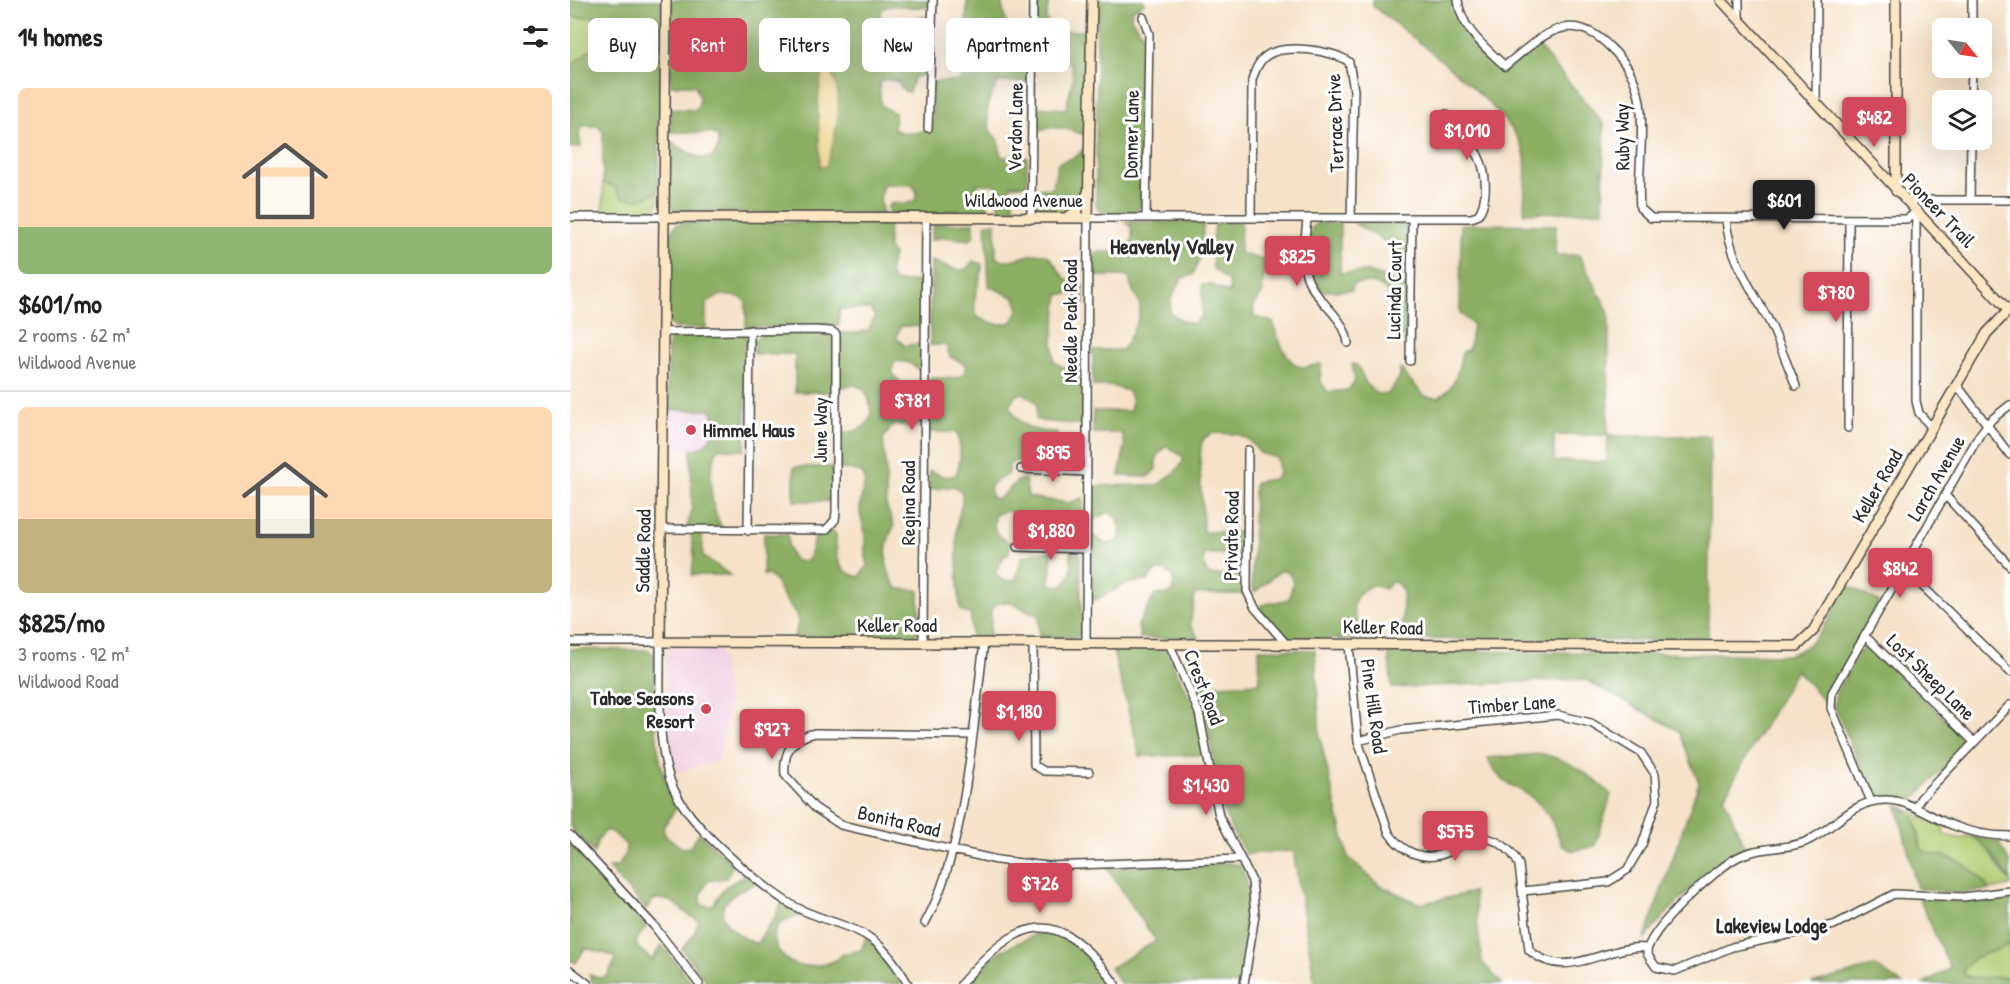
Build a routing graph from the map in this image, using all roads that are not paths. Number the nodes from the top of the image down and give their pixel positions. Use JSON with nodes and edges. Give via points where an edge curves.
{"nodes":[{"id":1,"x":666,"y":0,"type":"edge"},
{"id":2,"x":933,"y":0,"type":"edge"},
{"id":3,"x":1033,"y":0,"type":"edge"},
{"id":4,"x":1092,"y":0,"type":"edge"},
{"id":5,"x":1458,"y":0,"type":"edge"},
{"id":6,"x":1721,"y":0,"type":"edge"},
{"id":7,"x":1739,"y":0,"type":"edge"},
{"id":8,"x":1817,"y":0,"type":"edge"},
{"id":9,"x":1896,"y":0,"type":"edge"},
{"id":10,"x":1972,"y":0,"type":"edge"},
{"id":11,"x":1143,"y":17,"type":"dead end"},
{"id":12,"x":1972,"y":18,"type":"edge"},
{"id":13,"x":1739,"y":20,"type":"junction"},
{"id":14,"x":1816,"y":105,"type":"junction"},
{"id":15,"x":1446,"y":114,"type":"dead end"},
{"id":16,"x":928,"y":128,"type":"dead end"},
{"id":17,"x":1971,"y":150,"type":"edge"},
{"id":18,"x":1089,"y":191,"type":"junction"},
{"id":19,"x":1896,"y":191,"type":"junction"},
{"id":20,"x":1904,"y":200,"type":"junction"},
{"id":21,"x":1970,"y":200,"type":"junction"},
{"id":22,"x":2010,"y":200,"type":"edge"},
{"id":23,"x":1916,"y":212,"type":"junction"},
{"id":24,"x":570,"y":217,"type":"edge"},
{"id":25,"x":664,"y":217,"type":"junction"},
{"id":26,"x":1146,"y":217,"type":"junction"},
{"id":27,"x":1251,"y":217,"type":"junction"},
{"id":28,"x":1066,"y":218,"type":"junction"},
{"id":29,"x":1088,"y":218,"type":"junction"},
{"id":30,"x":1307,"y":218,"type":"junction"},
{"id":31,"x":1351,"y":218,"type":"junction"},
{"id":32,"x":926,"y":219,"type":"junction"},
{"id":33,"x":1031,"y":219,"type":"junction"},
{"id":34,"x":1412,"y":219,"type":"junction"},
{"id":35,"x":1726,"y":219,"type":"junction"},
{"id":36,"x":1849,"y":219,"type":"junction"},
{"id":37,"x":2009,"y":311,"type":"edge"},
{"id":38,"x":750,"y":330,"type":"junction"},
{"id":39,"x":663,"y":332,"type":"junction"},
{"id":40,"x":1348,"y":344,"type":"dead end"},
{"id":41,"x":1410,"y":361,"type":"dead end"},
{"id":42,"x":1957,"y":385,"type":"junction"},
{"id":43,"x":1796,"y":386,"type":"dead end"},
{"id":44,"x":2010,"y":405,"type":"edge"},
{"id":45,"x":1987,"y":424,"type":"junction"},
{"id":46,"x":1848,"y":428,"type":"dead end"},
{"id":47,"x":1932,"y":428,"type":"junction"},
{"id":48,"x":1248,"y":450,"type":"dead end"},
{"id":49,"x":2010,"y":454,"type":"edge"},
{"id":50,"x":1021,"y":469,"type":"dead end"},
{"id":51,"x":1087,"y":471,"type":"junction"},
{"id":52,"x":1946,"y":495,"type":"junction"},
{"id":53,"x":661,"y":529,"type":"junction"},
{"id":54,"x":748,"y":531,"type":"junction"},
{"id":55,"x":1017,"y":547,"type":"dead end"},
{"id":56,"x":1086,"y":549,"type":"junction"},
{"id":57,"x":2010,"y":566,"type":"edge"},
{"id":58,"x":1904,"y":567,"type":"junction"},
{"id":59,"x":1865,"y":636,"type":"junction"},
{"id":60,"x":570,"y":642,"type":"edge"},
{"id":61,"x":660,"y":642,"type":"junction"},
{"id":62,"x":924,"y":643,"type":"junction"},
{"id":63,"x":984,"y":643,"type":"junction"},
{"id":64,"x":1033,"y":643,"type":"junction"},
{"id":65,"x":1086,"y":643,"type":"junction"},
{"id":66,"x":1169,"y":643,"type":"junction"},
{"id":67,"x":1350,"y":644,"type":"junction"},
{"id":68,"x":1287,"y":645,"type":"junction"},
{"id":69,"x":2010,"y":672,"type":"edge"},
{"id":70,"x":2010,"y":705,"type":"edge"},
{"id":71,"x":972,"y":735,"type":"junction"},
{"id":72,"x":1358,"y":741,"type":"junction"},
{"id":73,"x":1974,"y":742,"type":"junction"},
{"id":74,"x":1089,"y":772,"type":"dead end"},
{"id":75,"x":1870,"y":801,"type":"junction"},
{"id":76,"x":1916,"y":807,"type":"junction"},
{"id":77,"x":570,"y":835,"type":"edge"},
{"id":78,"x":2010,"y":836,"type":"edge"},
{"id":79,"x":952,"y":850,"type":"junction"},
{"id":80,"x":1241,"y":859,"type":"junction"},
{"id":81,"x":1523,"y":891,"type":"junction"},
{"id":82,"x":2010,"y":891,"type":"edge"},
{"id":83,"x":925,"y":923,"type":"dead end"},
{"id":84,"x":1646,"y":948,"type":"junction"},
{"id":85,"x":570,"y":970,"type":"edge"},
{"id":86,"x":588,"y":984,"type":"edge"},
{"id":87,"x":699,"y":984,"type":"edge"},
{"id":88,"x":908,"y":984,"type":"edge"},
{"id":89,"x":961,"y":984,"type":"edge"},
{"id":90,"x":1115,"y":984,"type":"edge"},
{"id":91,"x":1244,"y":984,"type":"edge"}],
"edges":[{"from":1,"to":25,"type":"street","name":"Saddle Road"},
{"from":2,"to":16,"type":"street"},
{"from":3,"to":33,"type":"street","name":"Verdon Lane"},
{"from":4,"to":18,"type":"street","name":"Needle Peak Road"},
{"from":5,"to":35,"type":"street","name":"Ruby Way","via":[[1470,31],[1505,66],[1550,32],[1576,26],[1599,36],[1623,60],[1636,85],[1640,104],[1640,208],[1645,215],[1659,219]]},
{"from":6,"to":13,"type":"street","name":"Pioneer Trail"},
{"from":7,"to":13,"type":"street"},
{"from":8,"to":14,"type":"street"},
{"from":9,"to":19,"type":"street"},
{"from":10,"to":12,"type":"street"},
{"from":11,"to":26,"type":"street","name":"Donner Lane","via":[[1149,34]]},
{"from":13,"to":14,"type":"street","name":"Pioneer Trail"},
{"from":14,"to":19,"type":"street","name":"Pioneer Trail"},
{"from":15,"to":34,"type":"street","name":"Wildwood Avenue","via":[[1473,147],[1486,171],[1484,202],[1477,216]]},
{"from":17,"to":21,"type":"street"},
{"from":18,"to":28,"type":"street","via":[[1077,211]]},
{"from":18,"to":29,"type":"street","name":"Needle Peak Road"},
{"from":19,"to":20,"type":"street","name":"Pioneer Trail"},
{"from":20,"to":21,"type":"street"},
{"from":20,"to":23,"type":"street","name":"Pioneer Trail"},
{"from":21,"to":22,"type":"street"},
{"from":23,"to":36,"type":"street","via":[[1907,219]]},
{"from":23,"to":37,"type":"street","name":"Pioneer Trail"},
{"from":23,"to":47,"type":"street","via":[[1916,401],[1919,413]]},
{"from":24,"to":25,"type":"street","name":"Wildwood Avenue"},
{"from":25,"to":32,"type":"street","name":"Wildwood Avenue"},
{"from":25,"to":39,"type":"street","name":"Saddle Road"},
{"from":26,"to":27,"type":"street","name":"Wildwood Avenue"},
{"from":26,"to":29,"type":"street","name":"Wildwood Avenue"},
{"from":27,"to":30,"type":"street","name":"Wildwood Avenue"},
{"from":27,"to":31,"type":"street","name":"Terrace Drive","via":[[1252,80],[1258,64],[1267,55],[1286,49],[1329,53],[1348,62],[1354,90]]},
{"from":28,"to":29,"type":"street","name":"Wildwood Avenue"},
{"from":28,"to":33,"type":"street","name":"Wildwood Avenue"},
{"from":29,"to":51,"type":"street","name":"Needle Peak Road"},
{"from":30,"to":31,"type":"street","name":"Wildwood Avenue"},
{"from":30,"to":40,"type":"street","via":[[1306,274],[1311,287],[1340,321]]},
{"from":31,"to":34,"type":"street","name":"Wildwood Avenue"},
{"from":32,"to":33,"type":"street","name":"Wildwood Avenue"},
{"from":32,"to":62,"type":"street","name":"Regina Road"},
{"from":34,"to":41,"type":"street","name":"Lucinda Court"},
{"from":35,"to":36,"type":"street"},
{"from":35,"to":43,"type":"street","via":[[1733,256],[1771,327]]},
{"from":36,"to":46,"type":"street"},
{"from":37,"to":42,"type":"street","name":"Keller Road","via":[[1992,326]]},
{"from":38,"to":39,"type":"street","name":"June Way"},
{"from":38,"to":54,"type":"street"},
{"from":38,"to":54,"type":"street","name":"June Way","via":[[836,334],[836,512],[835,520],[826,530]]},
{"from":39,"to":53,"type":"street","name":"Saddle Road"},
{"from":42,"to":45,"type":"street"},
{"from":42,"to":47,"type":"street","name":"Keller Road"},
{"from":44,"to":45,"type":"street","name":"Larch Avenue"},
{"from":45,"to":49,"type":"street"},
{"from":45,"to":52,"type":"street","name":"Larch Avenue"},
{"from":47,"to":67,"type":"street","name":"Keller Road","via":[[1813,632],[1797,646]]},
{"from":48,"to":68,"type":"street","name":"Private Road","via":[[1247,591],[1255,608]]},
{"from":50,"to":51,"type":"street"},
{"from":51,"to":56,"type":"street","name":"Needle Peak Road"},
{"from":52,"to":57,"type":"street"},
{"from":52,"to":58,"type":"street","name":"Larch Avenue"},
{"from":53,"to":54,"type":"street","name":"June Way"},
{"from":53,"to":61,"type":"street","name":"Saddle Road"},
{"from":55,"to":56,"type":"street"},
{"from":56,"to":65,"type":"street","name":"Needle Peak Road"},
{"from":58,"to":59,"type":"street","name":"Larch Avenue"},
{"from":58,"to":69,"type":"street"},
{"from":59,"to":73,"type":"street","name":"Lost Sheep Lane"},
{"from":59,"to":75,"type":"street","name":"Larch Avenue","via":[[1831,700]]},
{"from":60,"to":61,"type":"street","name":"Keller Road"},
{"from":61,"to":62,"type":"street","name":"Keller Road"},
{"from":61,"to":88,"type":"street","name":"Saddle Road","via":[[664,758],[678,797],[690,815],[744,868],[794,905],[870,936],[888,953]]},
{"from":62,"to":63,"type":"street","name":"Keller Road"},
{"from":63,"to":64,"type":"street","name":"Keller Road"},
{"from":63,"to":71,"type":"street"},
{"from":64,"to":65,"type":"street","name":"Keller Road"},
{"from":64,"to":74,"type":"street","via":[[1034,765],[1044,771]]},
{"from":65,"to":66,"type":"street","name":"Keller Road"},
{"from":66,"to":68,"type":"street","name":"Keller Road"},
{"from":66,"to":80,"type":"street","name":"Crest Road","via":[[1199,713],[1219,816]]},
{"from":67,"to":68,"type":"street","name":"Keller Road"},
{"from":67,"to":72,"type":"street","name":"Pine Hill Road"},
{"from":70,"to":73,"type":"street"},
{"from":71,"to":79,"type":"street"},
{"from":71,"to":79,"type":"street","name":"Bonita Road","via":[[816,733],[795,741],[786,751],[785,775],[791,785],[829,819],[864,831]]},
{"from":72,"to":81,"type":"street","name":"Pine Hill Road","via":[[1389,834],[1397,845],[1410,853],[1433,856],[1471,839],[1494,840],[1515,856]]},
{"from":72,"to":81,"type":"street","name":"Timber Lane","via":[[1401,730],[1558,715],[1591,723],[1641,753],[1655,774],[1657,800],[1642,845],[1627,870],[1608,882]]},
{"from":73,"to":76,"type":"street"},
{"from":75,"to":76,"type":"street","via":[[1895,800]]},
{"from":75,"to":84,"type":"street","via":[[1805,842],[1739,856],[1665,922]]},
{"from":76,"to":78,"type":"street","via":[[1953,826],[1990,836]]},
{"from":77,"to":87,"type":"street","via":[[654,926]]},
{"from":79,"to":80,"type":"street","name":"Bonita Road","via":[[1048,866]]},
{"from":79,"to":83,"type":"street","via":[[938,898]]},
{"from":80,"to":91,"type":"street","name":"Crest Road","via":[[1255,897]]},
{"from":81,"to":84,"type":"street","name":"Pine Hill Road","via":[[1529,950],[1548,966],[1577,967]]},
{"from":82,"to":84,"type":"street","via":[[1944,897],[1894,894],[1834,925],[1732,947],[1675,972],[1656,967]]},
{"from":85,"to":86,"type":"street"},
{"from":89,"to":90,"type":"street","via":[[974,966],[1001,944],[1038,927],[1048,927],[1076,940]]}]}
